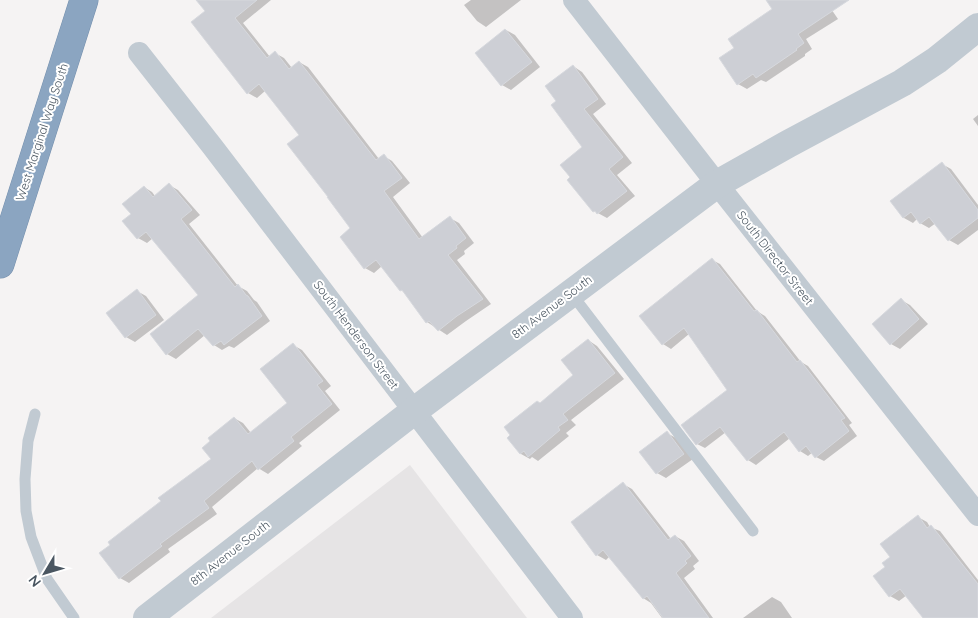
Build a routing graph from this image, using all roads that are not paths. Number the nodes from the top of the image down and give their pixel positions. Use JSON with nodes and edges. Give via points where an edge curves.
{"nodes":[{"id":1,"x":84,"y":0,"type":"edge"},
{"id":2,"x":574,"y":0,"type":"edge"},
{"id":3,"x":978,"y":27,"type":"edge"},
{"id":4,"x":139,"y":53,"type":"dead end"},
{"id":5,"x":717,"y":184,"type":"junction"},
{"id":6,"x":0,"y":264,"type":"edge"},
{"id":7,"x":571,"y":293,"type":"junction"},
{"id":8,"x":414,"y":411,"type":"junction"},
{"id":9,"x":35,"y":414,"type":"dead end"},
{"id":10,"x":978,"y":515,"type":"edge"},
{"id":11,"x":753,"y":531,"type":"dead end"},
{"id":12,"x":74,"y":618,"type":"edge"},
{"id":13,"x":146,"y":618,"type":"edge"},
{"id":14,"x":572,"y":618,"type":"edge"}],
"edges":[{"from":1,"to":6,"type":"highway","name":"West Marginal Way South"},
{"from":2,"to":5,"type":"street","name":"South Director Street"},
{"from":3,"to":5,"type":"street","name":"8th Avenue South","via":[[902,83]]},
{"from":4,"to":8,"type":"street","name":"South Henderson Street"},
{"from":5,"to":7,"type":"street","name":"8th Avenue South"},
{"from":5,"to":10,"type":"street","name":"South Director Street"},
{"from":7,"to":8,"type":"street","name":"8th Avenue South"},
{"from":7,"to":11,"type":"lane"},
{"from":8,"to":13,"type":"street","name":"8th Avenue South"},
{"from":8,"to":14,"type":"street","name":"South Henderson Street"},
{"from":9,"to":12,"type":"lane","via":[[28,441],[26,511],[31,537],[47,579]]}]}
